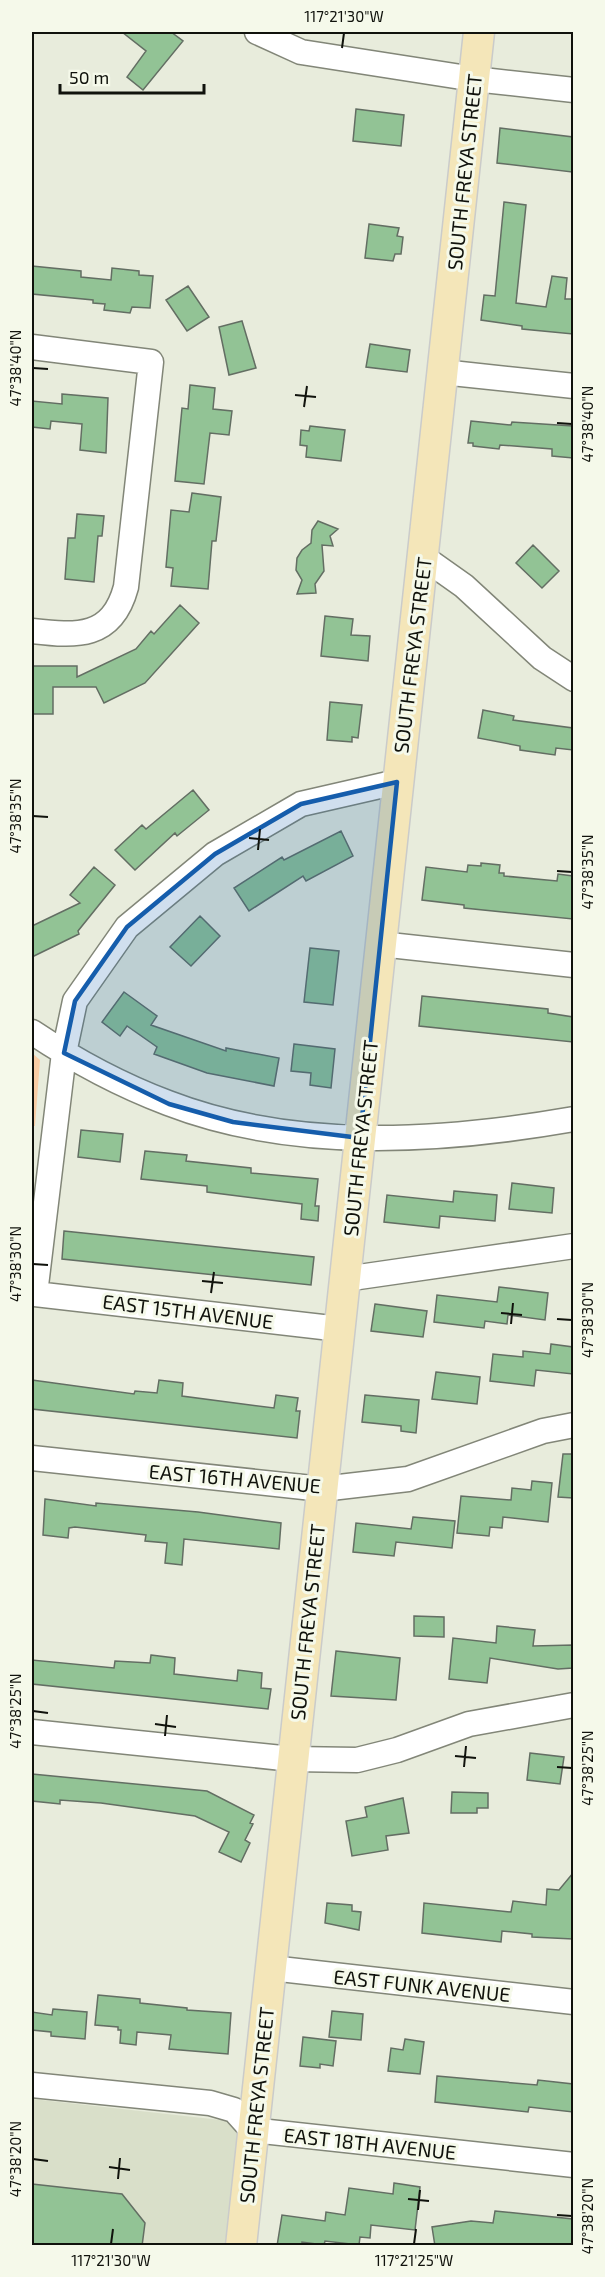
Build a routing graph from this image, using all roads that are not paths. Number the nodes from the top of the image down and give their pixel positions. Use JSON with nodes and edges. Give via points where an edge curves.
{"nodes":[{"id":1,"x":257,"y":32,"type":"edge"},
{"id":2,"x":479,"y":32,"type":"edge"},
{"id":3,"x":474,"y":79,"type":"junction"},
{"id":4,"x":573,"y":90,"type":"edge"},
{"id":5,"x":32,"y":347,"type":"edge"},
{"id":6,"x":442,"y":372,"type":"junction"},
{"id":7,"x":573,"y":386,"type":"edge"},
{"id":8,"x":423,"y":557,"type":"junction"},
{"id":9,"x":32,"y":631,"type":"edge"},
{"id":10,"x":573,"y":679,"type":"edge"},
{"id":11,"x":397,"y":782,"type":"junction"},
{"id":12,"x":380,"y":944,"type":"junction"},
{"id":13,"x":573,"y":965,"type":"edge"},
{"id":14,"x":32,"y":1032,"type":"edge"},
{"id":15,"x":64,"y":1053,"type":"junction"},
{"id":16,"x":573,"y":1119,"type":"edge"},
{"id":17,"x":360,"y":1138,"type":"junction"},
{"id":18,"x":573,"y":1246,"type":"edge"},
{"id":19,"x":345,"y":1279,"type":"junction"},
{"id":20,"x":340,"y":1329,"type":"junction"},
{"id":21,"x":573,"y":1425,"type":"edge"},
{"id":22,"x":32,"y":1458,"type":"edge"},
{"id":23,"x":322,"y":1489,"type":"junction"},
{"id":24,"x":573,"y":1705,"type":"edge"},
{"id":25,"x":32,"y":1732,"type":"edge"},
{"id":26,"x":292,"y":1759,"type":"junction"},
{"id":27,"x":271,"y":1968,"type":"junction"},
{"id":28,"x":573,"y":2002,"type":"edge"},
{"id":29,"x":32,"y":2085,"type":"edge"},
{"id":30,"x":252,"y":2130,"type":"junction"},
{"id":31,"x":573,"y":2165,"type":"edge"},
{"id":32,"x":241,"y":2246,"type":"edge"}],
"edges":[{"from":1,"to":3,"type":"street","via":[[301,52]]},
{"from":2,"to":3,"type":"main road","name":"SOUTH FREYA STREET"},
{"from":3,"to":4,"type":"street"},
{"from":3,"to":6,"type":"main road","name":"SOUTH FREYA STREET"},
{"from":5,"to":9,"type":"street","via":[[151,362],[121,607],[100,628],[73,636]]},
{"from":6,"to":7,"type":"street"},
{"from":6,"to":8,"type":"main road","name":"SOUTH FREYA STREET"},
{"from":8,"to":10,"type":"street","via":[[465,586],[542,658]]},
{"from":8,"to":11,"type":"main road","name":"SOUTH FREYA STREET"},
{"from":11,"to":12,"type":"main road","name":"SOUTH FREYA STREET"},
{"from":11,"to":15,"type":"street","via":[[301,804],[215,854],[127,927],[75,1001]]},
{"from":12,"to":13,"type":"street"},
{"from":12,"to":17,"type":"main road","name":"SOUTH FREYA STREET"},
{"from":14,"to":15,"type":"street"},
{"from":15,"to":17,"type":"street","via":[[169,1104],[290,1132]]},
{"from":15,"to":20,"type":"street","name":"EAST 15TH AVENUE","via":[[35,1294]]},
{"from":16,"to":17,"type":"street","via":[[458,1135]]},
{"from":17,"to":19,"type":"main road","name":"SOUTH FREYA STREET"},
{"from":18,"to":19,"type":"street"},
{"from":19,"to":20,"type":"main road","name":"SOUTH FREYA STREET"},
{"from":20,"to":23,"type":"main road","name":"SOUTH FREYA STREET"},
{"from":21,"to":23,"type":"street","name":"EAST 16TH AVENUE","via":[[543,1431],[408,1479]]},
{"from":22,"to":23,"type":"street","name":"EAST 16TH AVENUE"},
{"from":23,"to":26,"type":"main road","name":"SOUTH FREYA STREET"},
{"from":24,"to":26,"type":"street","via":[[469,1724],[398,1750],[357,1760]]},
{"from":25,"to":26,"type":"street"},
{"from":26,"to":27,"type":"main road","name":"SOUTH FREYA STREET"},
{"from":27,"to":28,"type":"street","name":"EAST FUNK AVENUE"},
{"from":27,"to":30,"type":"main road","name":"SOUTH FREYA STREET"},
{"from":29,"to":30,"type":"street","via":[[210,2103],[234,2110]]},
{"from":30,"to":31,"type":"street","name":"EAST 18TH AVENUE"},
{"from":30,"to":32,"type":"main road","name":"SOUTH FREYA STREET"}]}
